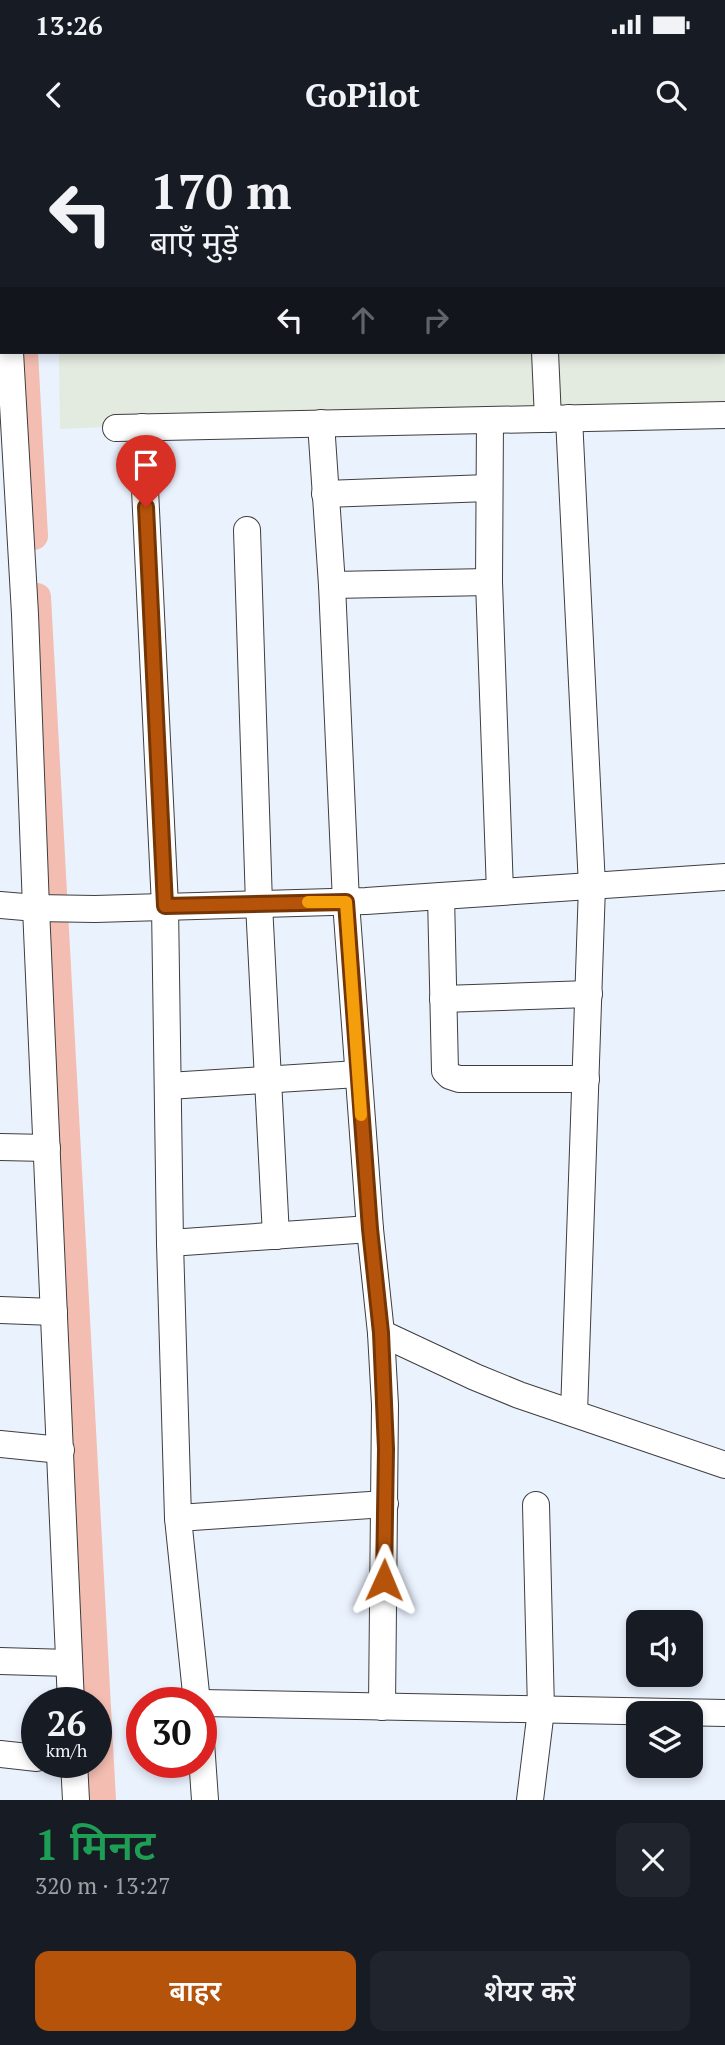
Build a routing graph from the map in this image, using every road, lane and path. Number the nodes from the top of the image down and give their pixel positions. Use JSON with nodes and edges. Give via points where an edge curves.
{"nodes":[{"id":1,"x":0,"y":187,"type":"edge"},
{"id":2,"x":0,"y":202,"type":"edge"},
{"id":3,"x":10,"y":354,"type":"edge"},
{"id":4,"x":545,"y":354,"type":"edge"},
{"id":5,"x":725,"y":415,"type":"edge"},
{"id":6,"x":559,"y":419,"type":"junction"},
{"id":7,"x":490,"y":420,"type":"junction"},
{"id":8,"x":321,"y":424,"type":"junction"},
{"id":9,"x":9,"y":482,"type":"edge"},
{"id":10,"x":488,"y":488,"type":"junction"},
{"id":11,"x":325,"y":494,"type":"junction"},
{"id":12,"x":247,"y":530,"type":"dead end"},
{"id":13,"x":489,"y":582,"type":"junction"},
{"id":14,"x":332,"y":585,"type":"junction"},
{"id":15,"x":725,"y":877,"type":"edge"},
{"id":16,"x":592,"y":886,"type":"junction"},
{"id":17,"x":500,"y":892,"type":"junction"},
{"id":18,"x":441,"y":896,"type":"junction"},
{"id":19,"x":346,"y":902,"type":"junction"},
{"id":20,"x":260,"y":904,"type":"junction"},
{"id":21,"x":0,"y":905,"type":"edge"},
{"id":22,"x":165,"y":906,"type":"junction"},
{"id":23,"x":44,"y":908,"type":"junction"},
{"id":24,"x":589,"y":995,"type":"junction"},
{"id":25,"x":443,"y":999,"type":"junction"},
{"id":26,"x":358,"y":1074,"type":"junction"},
{"id":27,"x":586,"y":1079,"type":"junction"},
{"id":28,"x":267,"y":1080,"type":"junction"},
{"id":29,"x":168,"y":1086,"type":"junction"},
{"id":30,"x":0,"y":1147,"type":"edge"},
{"id":31,"x":47,"y":1148,"type":"junction"},
{"id":32,"x":370,"y":1229,"type":"junction"},
{"id":33,"x":276,"y":1236,"type":"junction"},
{"id":34,"x":170,"y":1243,"type":"junction"},
{"id":35,"x":0,"y":1310,"type":"edge"},
{"id":36,"x":54,"y":1312,"type":"junction"},
{"id":37,"x":381,"y":1333,"type":"junction"},
{"id":38,"x":574,"y":1413,"type":"junction"},
{"id":39,"x":0,"y":1444,"type":"edge"},
{"id":40,"x":61,"y":1450,"type":"junction"},
{"id":41,"x":725,"y":1465,"type":"edge"},
{"id":42,"x":385,"y":1504,"type":"junction"},
{"id":43,"x":537,"y":1505,"type":"dead end"},
{"id":44,"x":178,"y":1518,"type":"junction"},
{"id":45,"x":0,"y":1661,"type":"edge"},
{"id":46,"x":69,"y":1662,"type":"junction"},
{"id":47,"x":70,"y":1687,"type":"edge"},
{"id":48,"x":197,"y":1687,"type":"edge"},
{"id":49,"x":217,"y":1703,"type":"edge"},
{"id":50,"x":382,"y":1707,"type":"junction"},
{"id":51,"x":541,"y":1710,"type":"junction"},
{"id":52,"x":725,"y":1713,"type":"edge"},
{"id":53,"x":0,"y":1754,"type":"edge"},
{"id":54,"x":21,"y":1756,"type":"edge"},
{"id":55,"x":75,"y":1778,"type":"edge"},
{"id":56,"x":203,"y":1778,"type":"edge"},
{"id":57,"x":76,"y":1800,"type":"edge"},
{"id":58,"x":205,"y":1800,"type":"edge"},
{"id":59,"x":530,"y":1800,"type":"edge"}],
"edges":[{"from":1,"to":2,"type":"street"},
{"from":3,"to":9,"type":"street"},
{"from":4,"to":6,"type":"street"},
{"from":5,"to":6,"type":"street"},
{"from":6,"to":7,"type":"street"},
{"from":6,"to":16,"type":"street"},
{"from":7,"to":8,"type":"street"},
{"from":7,"to":10,"type":"street"},
{"from":8,"to":11,"type":"street"},
{"from":8,"to":22,"type":"street","via":[[129,427]]},
{"from":9,"to":23,"type":"street","via":[[25,614]]},
{"from":10,"to":11,"type":"street"},
{"from":10,"to":13,"type":"street"},
{"from":11,"to":14,"type":"street"},
{"from":12,"to":20,"type":"street"},
{"from":13,"to":14,"type":"street"},
{"from":13,"to":17,"type":"street"},
{"from":14,"to":19,"type":"street"},
{"from":15,"to":16,"type":"street"},
{"from":16,"to":17,"type":"street"},
{"from":16,"to":24,"type":"street"},
{"from":17,"to":18,"type":"street"},
{"from":18,"to":19,"type":"street"},
{"from":18,"to":25,"type":"street"},
{"from":19,"to":20,"type":"street"},
{"from":19,"to":26,"type":"street"},
{"from":20,"to":22,"type":"street"},
{"from":20,"to":28,"type":"street"},
{"from":21,"to":23,"type":"street"},
{"from":22,"to":23,"type":"street"},
{"from":22,"to":29,"type":"street"},
{"from":23,"to":31,"type":"street"},
{"from":24,"to":25,"type":"street"},
{"from":24,"to":27,"type":"street"},
{"from":25,"to":27,"type":"street","via":[[444,1060],[450,1076]]},
{"from":26,"to":28,"type":"street"},
{"from":26,"to":32,"type":"street"},
{"from":27,"to":38,"type":"street"},
{"from":28,"to":29,"type":"street"},
{"from":28,"to":33,"type":"street"},
{"from":29,"to":34,"type":"street"},
{"from":30,"to":31,"type":"street"},
{"from":31,"to":36,"type":"street"},
{"from":32,"to":33,"type":"street"},
{"from":32,"to":37,"type":"street"},
{"from":33,"to":34,"type":"street"},
{"from":34,"to":44,"type":"street"},
{"from":35,"to":36,"type":"street"},
{"from":36,"to":40,"type":"street"},
{"from":37,"to":38,"type":"street","via":[[475,1377]]},
{"from":37,"to":42,"type":"street"},
{"from":38,"to":41,"type":"street"},
{"from":39,"to":40,"type":"street"},
{"from":40,"to":46,"type":"street"},
{"from":42,"to":44,"type":"street"},
{"from":42,"to":50,"type":"street"},
{"from":43,"to":51,"type":"street"},
{"from":44,"to":48,"type":"street"},
{"from":45,"to":46,"type":"street"},
{"from":46,"to":47,"type":"street"},
{"from":49,"to":50,"type":"street"},
{"from":50,"to":51,"type":"street"},
{"from":51,"to":52,"type":"street"},
{"from":51,"to":59,"type":"street"},
{"from":53,"to":54,"type":"street"},
{"from":55,"to":57,"type":"street"},
{"from":56,"to":58,"type":"street"}]}
